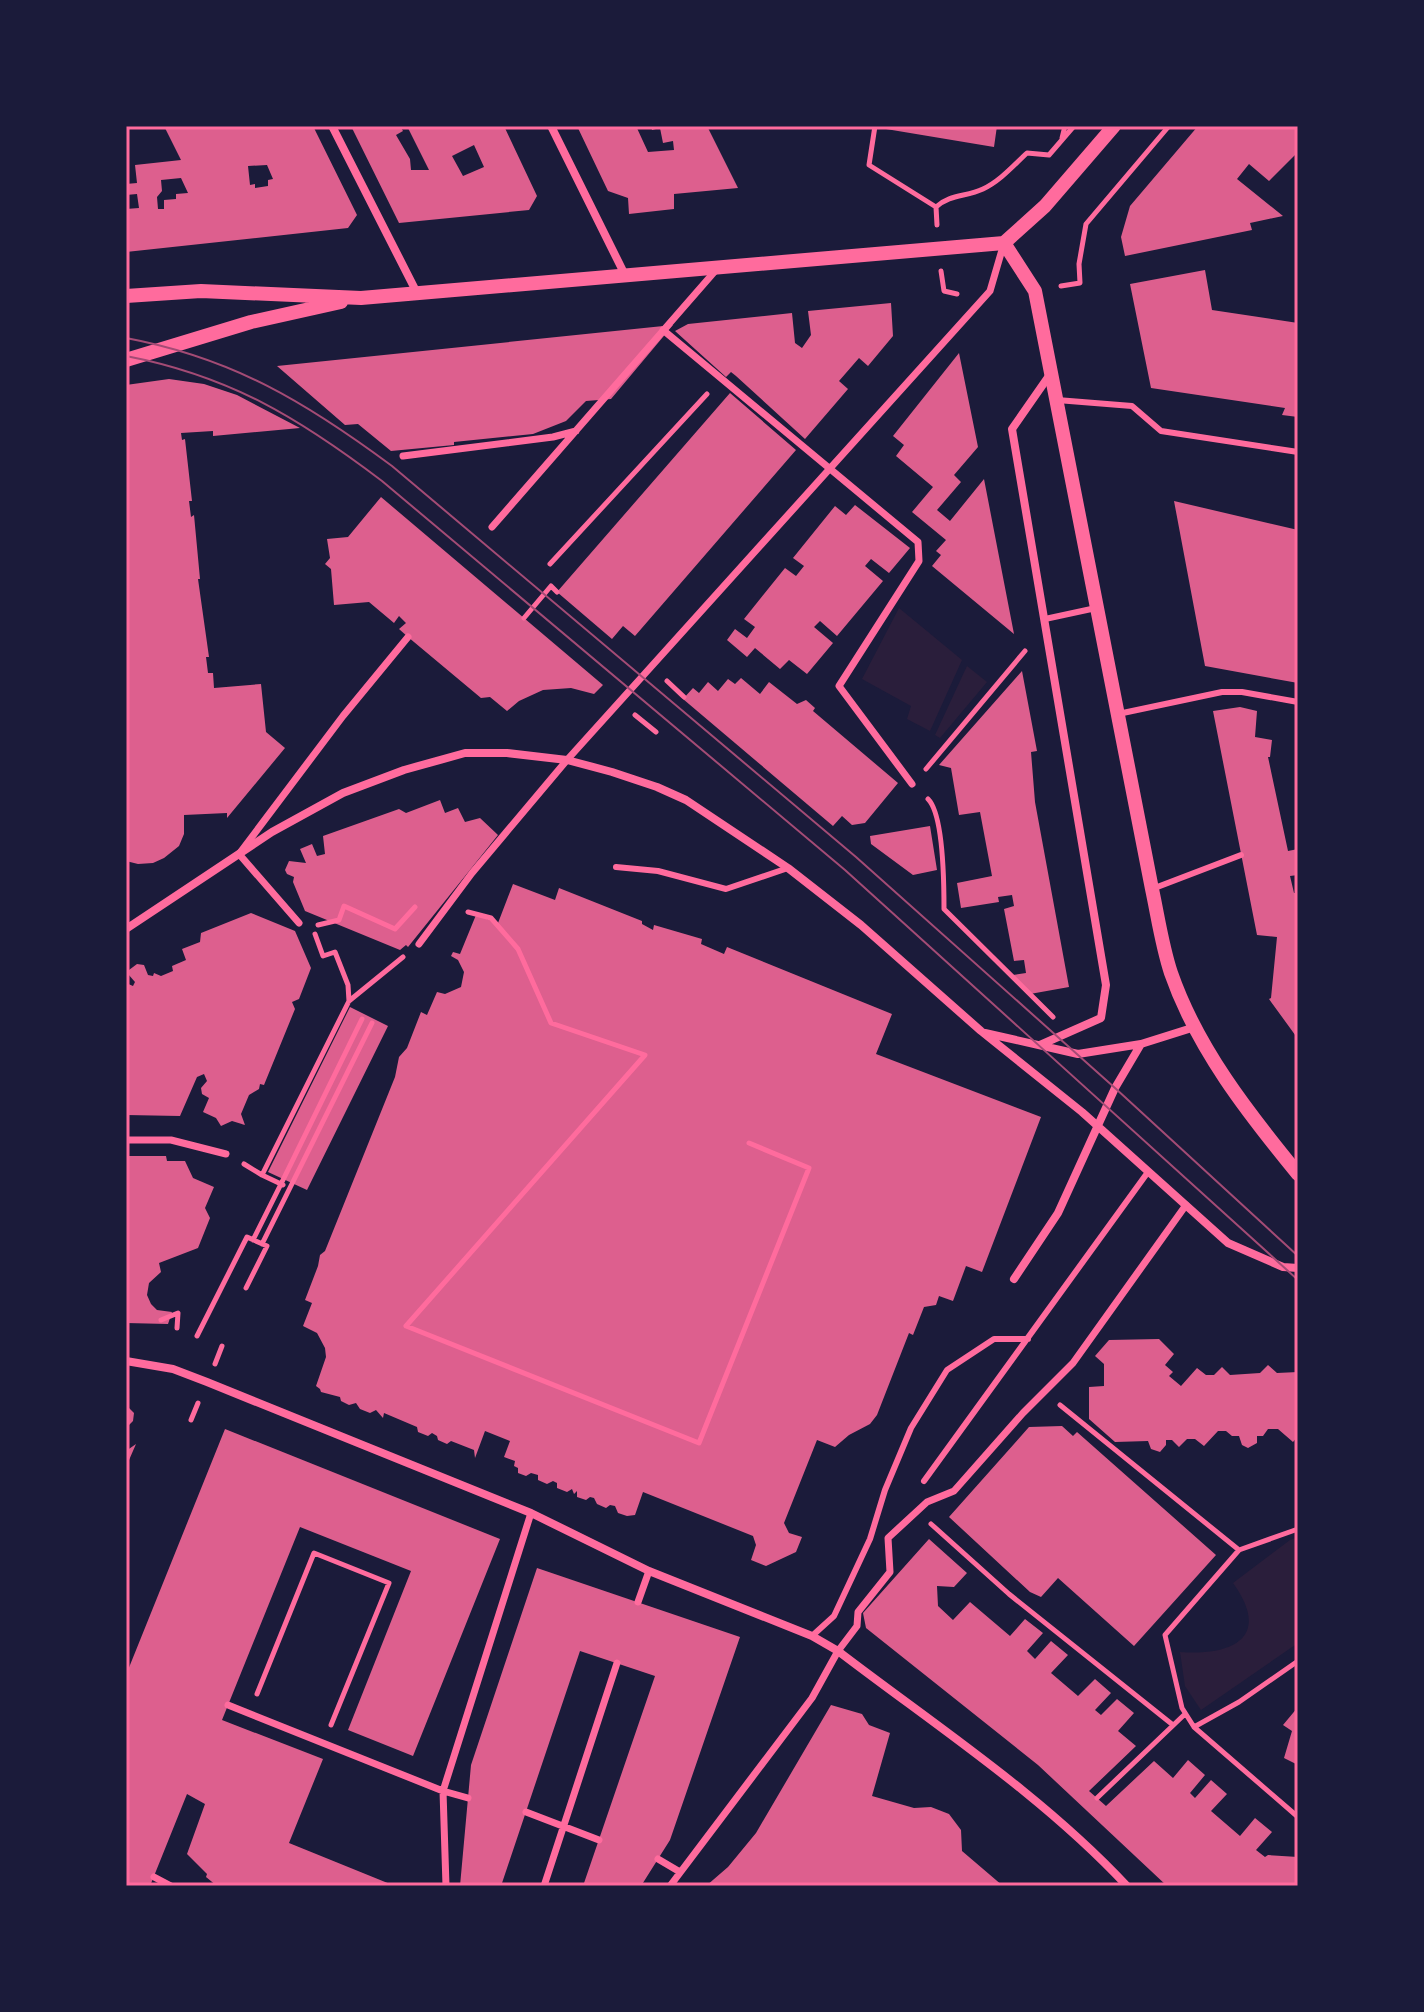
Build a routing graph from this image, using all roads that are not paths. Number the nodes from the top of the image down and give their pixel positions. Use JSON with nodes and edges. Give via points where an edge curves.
{"nodes":[{"id":1,"x":332,"y":126,"type":"edge"},
{"id":2,"x":551,"y":126,"type":"edge"},
{"id":3,"x":1114,"y":126,"type":"edge"},
{"id":4,"x":1004,"y":243,"type":"junction"},
{"id":5,"x":719,"y":267,"type":"junction"},
{"id":6,"x":625,"y":275,"type":"junction"},
{"id":7,"x":417,"y":293,"type":"junction"},
{"id":8,"x":126,"y":296,"type":"edge"},
{"id":9,"x":361,"y":298,"type":"junction"},
{"id":10,"x":663,"y":330,"type":"junction"},
{"id":11,"x":126,"y":360,"type":"edge"},
{"id":12,"x":1051,"y":372,"type":"junction"},
{"id":13,"x":1057,"y":400,"type":"junction"},
{"id":14,"x":578,"y":430,"type":"junction"},
{"id":15,"x":1298,"y":452,"type":"edge"},
{"id":16,"x":403,"y":456,"type":"dead end"},
{"id":17,"x":829,"y":470,"type":"junction"},
{"id":18,"x":492,"y":527,"type":"dead end"},
{"id":19,"x":1097,"y":608,"type":"junction"},
{"id":20,"x":1045,"y":619,"type":"junction"},
{"id":21,"x":408,"y":637,"type":"dead end"},
{"id":22,"x":1298,"y":702,"type":"edge"},
{"id":23,"x":1118,"y":714,"type":"junction"},
{"id":24,"x":567,"y":760,"type":"junction"},
{"id":25,"x":912,"y":784,"type":"road end"},
{"id":26,"x":239,"y":854,"type":"junction"},
{"id":27,"x":1241,"y":855,"type":"dead end"},
{"id":28,"x":616,"y":867,"type":"dead end"},
{"id":29,"x":788,"y":868,"type":"junction"},
{"id":30,"x":1152,"y":889,"type":"junction"},
{"id":31,"x":299,"y":923,"type":"dead end"},
{"id":32,"x":126,"y":929,"type":"edge"},
{"id":33,"x":419,"y":944,"type":"road end"},
{"id":34,"x":1195,"y":1027,"type":"junction"},
{"id":35,"x":981,"y":1031,"type":"junction"},
{"id":36,"x":1141,"y":1044,"type":"junction"},
{"id":37,"x":1040,"y":1045,"type":"junction"},
{"id":38,"x":1098,"y":1127,"type":"junction"},
{"id":39,"x":126,"y":1140,"type":"edge"},
{"id":40,"x":226,"y":1154,"type":"dead end"},
{"id":41,"x":1148,"y":1172,"type":"junction"},
{"id":42,"x":1298,"y":1174,"type":"edge"},
{"id":43,"x":1186,"y":1205,"type":"junction"},
{"id":44,"x":1298,"y":1268,"type":"edge"},
{"id":45,"x":1014,"y":1279,"type":"dead end"},
{"id":46,"x":1028,"y":1339,"type":"junction"},
{"id":47,"x":126,"y":1361,"type":"edge"},
{"id":48,"x":924,"y":1481,"type":"dead end"},
{"id":49,"x":531,"y":1513,"type":"junction"},
{"id":50,"x":649,"y":1571,"type":"junction"},
{"id":51,"x":638,"y":1602,"type":"dead end"},
{"id":52,"x":812,"y":1636,"type":"junction"},
{"id":53,"x":838,"y":1651,"type":"junction"},
{"id":54,"x":617,"y":1663,"type":"dead end"},
{"id":55,"x":228,"y":1705,"type":"dead end"},
{"id":56,"x":443,"y":1791,"type":"junction"},
{"id":57,"x":468,"y":1798,"type":"dead end"},
{"id":58,"x":526,"y":1812,"type":"dead end"},
{"id":59,"x":564,"y":1826,"type":"junction"},
{"id":60,"x":599,"y":1840,"type":"dead end"},
{"id":61,"x":658,"y":1859,"type":"dead end"},
{"id":62,"x":680,"y":1872,"type":"junction"},
{"id":63,"x":154,"y":1877,"type":"dead end"},
{"id":64,"x":171,"y":1886,"type":"edge"},
{"id":65,"x":446,"y":1886,"type":"edge"},
{"id":66,"x":544,"y":1886,"type":"edge"},
{"id":67,"x":670,"y":1886,"type":"edge"},
{"id":68,"x":1127,"y":1886,"type":"edge"}],
"edges":[{"from":1,"to":7,"type":"street"},
{"from":2,"to":6,"type":"street"},
{"from":3,"to":4,"type":"street","via":[[1045,206]]},
{"from":4,"to":5,"type":"street"},
{"from":4,"to":12,"type":"street","via":[[1035,291]]},
{"from":4,"to":17,"type":"street","via":[[990,291]]},
{"from":5,"to":6,"type":"street"},
{"from":5,"to":10,"type":"street"},
{"from":6,"to":7,"type":"street"},
{"from":7,"to":9,"type":"street"},
{"from":8,"to":9,"type":"street","via":[[201,291]]},
{"from":9,"to":11,"type":"street","via":[[251,322]]},
{"from":10,"to":14,"type":"street"},
{"from":10,"to":17,"type":"street"},
{"from":12,"to":13,"type":"street"},
{"from":12,"to":20,"type":"street","via":[[1012,429]]},
{"from":13,"to":15,"type":"lane","via":[[1132,406],[1161,431]]},
{"from":13,"to":19,"type":"street"},
{"from":14,"to":16,"type":"street"},
{"from":14,"to":18,"type":"street"},
{"from":17,"to":24,"type":"street"},
{"from":17,"to":25,"type":"street","via":[[918,542],[919,561],[839,686]]},
{"from":19,"to":20,"type":"lane"},
{"from":19,"to":23,"type":"street"},
{"from":20,"to":37,"type":"street","via":[[1106,985],[1101,1018]]},
{"from":21,"to":26,"type":"street"},
{"from":22,"to":23,"type":"lane","via":[[1222,692]]},
{"from":23,"to":30,"type":"street"},
{"from":24,"to":26,"type":"street","via":[[465,753],[404,770],[343,793]]},
{"from":24,"to":29,"type":"street","via":[[686,800]]},
{"from":24,"to":33,"type":"street"},
{"from":26,"to":31,"type":"street"},
{"from":26,"to":32,"type":"street"},
{"from":27,"to":30,"type":"lane"},
{"from":28,"to":29,"type":"lane","via":[[658,871],[726,889]]},
{"from":29,"to":35,"type":"street"},
{"from":30,"to":34,"type":"street","via":[[1171,972]]},
{"from":34,"to":36,"type":"street"},
{"from":34,"to":42,"type":"street","via":[[1252,1116]]},
{"from":35,"to":37,"type":"street"},
{"from":35,"to":38,"type":"street"},
{"from":36,"to":37,"type":"street","via":[[1078,1054]]},
{"from":36,"to":38,"type":"street"},
{"from":38,"to":41,"type":"street"},
{"from":38,"to":45,"type":"street","via":[[1058,1213]]},
{"from":39,"to":40,"type":"street","via":[[171,1140]]},
{"from":41,"to":43,"type":"street"},
{"from":41,"to":46,"type":"lane"},
{"from":43,"to":44,"type":"street","via":[[1228,1243],[1283,1267]]},
{"from":43,"to":53,"type":"street","via":[[1073,1363],[954,1491],[927,1502],[888,1538],[890,1572],[858,1612],[857,1626]]},
{"from":46,"to":48,"type":"lane"},
{"from":46,"to":52,"type":"lane","via":[[994,1339],[947,1370],[911,1428],[870,1539],[834,1616]]},
{"from":47,"to":49,"type":"street","via":[[173,1369]]},
{"from":49,"to":50,"type":"street"},
{"from":49,"to":56,"type":"street"},
{"from":50,"to":51,"type":"street"},
{"from":50,"to":52,"type":"street"},
{"from":52,"to":53,"type":"street"},
{"from":53,"to":62,"type":"street","via":[[812,1698]]},
{"from":53,"to":68,"type":"street","via":[[1031,1797],[1087,1843]]},
{"from":54,"to":59,"type":"street"},
{"from":55,"to":56,"type":"street"},
{"from":56,"to":57,"type":"street"},
{"from":56,"to":65,"type":"street"},
{"from":58,"to":59,"type":"street"},
{"from":59,"to":60,"type":"street"},
{"from":59,"to":66,"type":"street"},
{"from":61,"to":62,"type":"street"},
{"from":62,"to":67,"type":"street"},
{"from":63,"to":64,"type":"street"}]}
